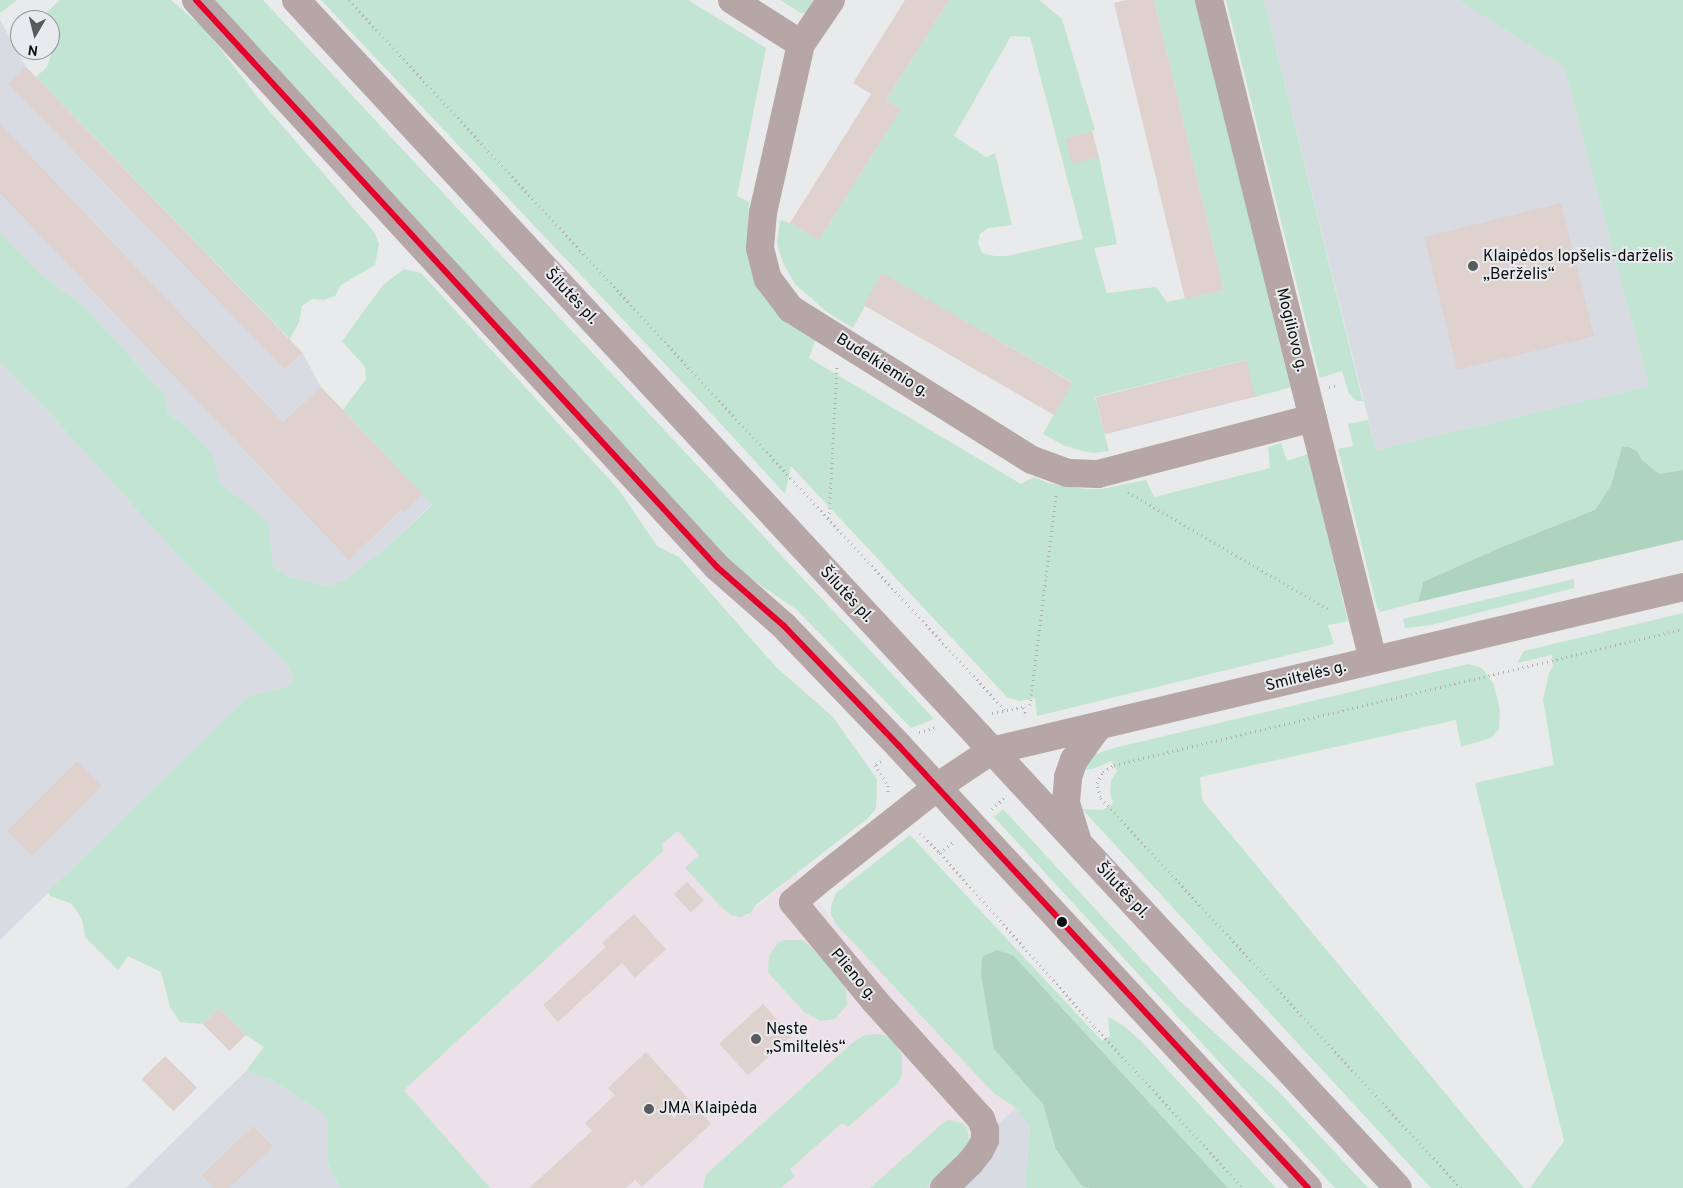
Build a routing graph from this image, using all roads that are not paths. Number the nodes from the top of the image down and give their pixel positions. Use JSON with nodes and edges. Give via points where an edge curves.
{"nodes":[{"id":1,"x":196,"y":0,"type":"edge"},
{"id":2,"x":296,"y":0,"type":"edge"},
{"id":3,"x":732,"y":0,"type":"edge"},
{"id":4,"x":831,"y":0,"type":"edge"},
{"id":5,"x":1209,"y":0,"type":"edge"},
{"id":6,"x":801,"y":44,"type":"junction"},
{"id":7,"x":1313,"y":418,"type":"junction"},
{"id":8,"x":1683,"y":587,"type":"edge"},
{"id":9,"x":1373,"y":660,"type":"junction"},
{"id":10,"x":1098,"y":727,"type":"junction"},
{"id":11,"x":991,"y":752,"type":"junction"},
{"id":12,"x":937,"y":787,"type":"junction"},
{"id":13,"x":1079,"y":845,"type":"junction"},
{"id":14,"x":944,"y":1188,"type":"edge"},
{"id":15,"x":1308,"y":1188,"type":"edge"},
{"id":16,"x":1398,"y":1188,"type":"edge"}],
"edges":[{"from":1,"to":12,"type":"main road","via":[[717,567],[784,626]]},
{"from":2,"to":11,"type":"main road","name":"Šilutės pl."},
{"from":3,"to":6,"type":"street"},
{"from":4,"to":6,"type":"street"},
{"from":5,"to":7,"type":"street","name":"Mogiliovo g."},
{"from":6,"to":7,"type":"street","name":"Budelkiemio g.","via":[[763,213],[760,248],[768,279],[791,309],[1032,460],[1068,473],[1098,474]]},
{"from":7,"to":9,"type":"street","name":"Mogiliovo g."},
{"from":8,"to":9,"type":"street","name":"Smiltelės g."},
{"from":9,"to":10,"type":"street","name":"Smiltelės g."},
{"from":10,"to":11,"type":"street","name":"Smiltelės g."},
{"from":10,"to":13,"type":"main road","via":[[1074,760],[1068,777],[1066,802]]},
{"from":11,"to":12,"type":"street","name":"Smiltelės g."},
{"from":11,"to":13,"type":"main road","name":"Šilutės pl."},
{"from":12,"to":14,"type":"street","name":"Plieno g.","via":[[793,902],[874,1000],[981,1119],[985,1140],[980,1150]]},
{"from":12,"to":15,"type":"main road"},
{"from":13,"to":16,"type":"main road","name":"Šilutės pl."}]}
